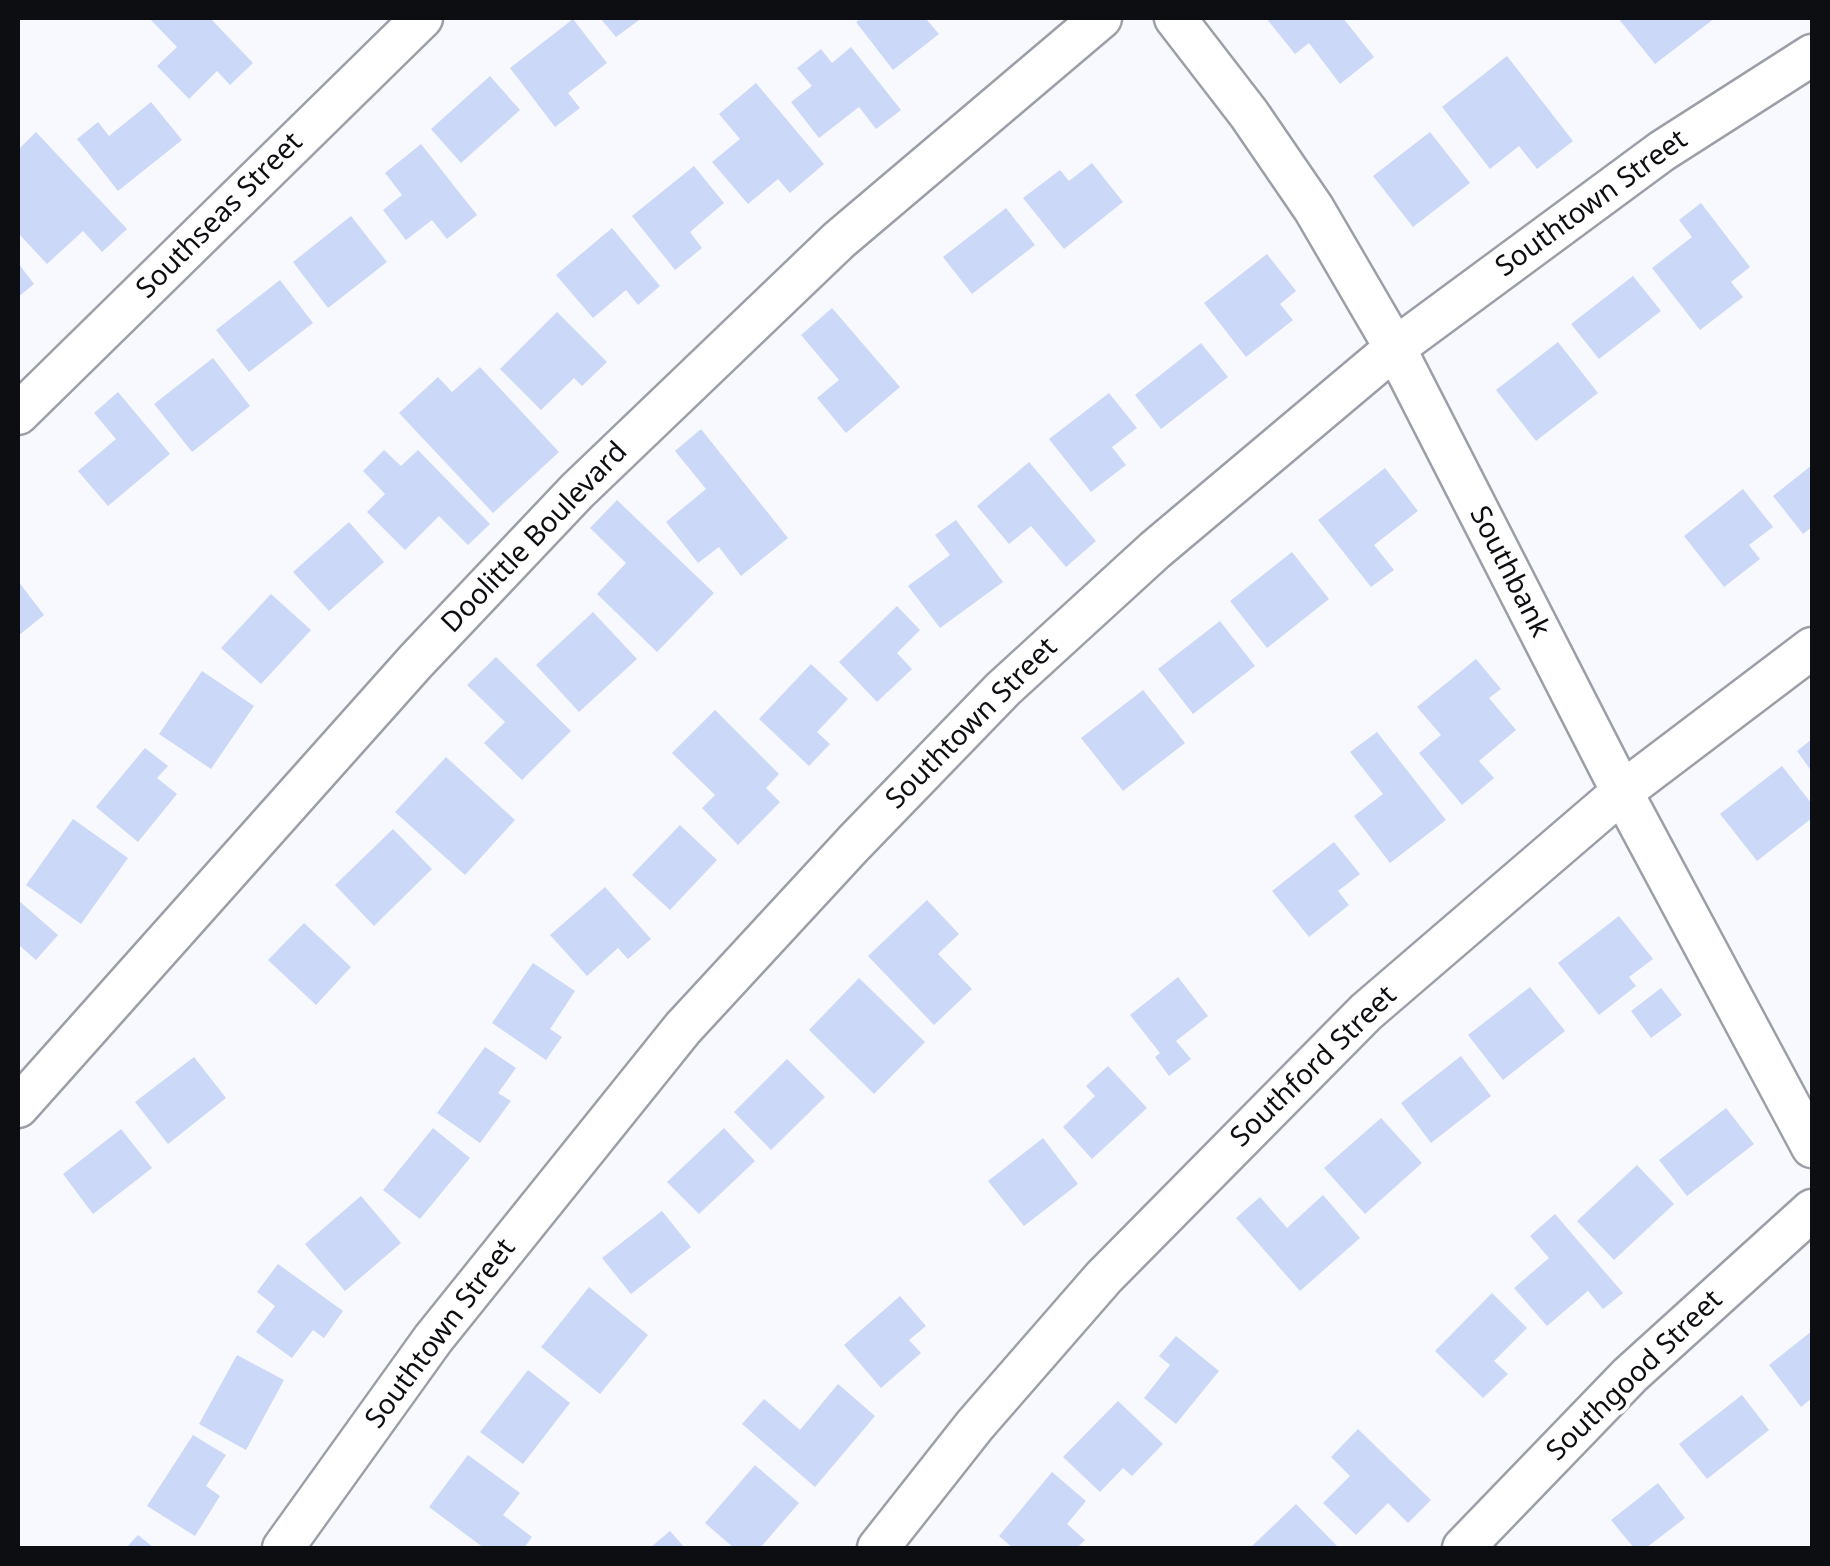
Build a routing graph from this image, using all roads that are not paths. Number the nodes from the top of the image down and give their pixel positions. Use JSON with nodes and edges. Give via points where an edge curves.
{"nodes":[{"id":1,"x":422,"y":18,"type":"edge"},
{"id":2,"x":1101,"y":18,"type":"edge"},
{"id":3,"x":1175,"y":18,"type":"edge"},
{"id":4,"x":1812,"y":55,"type":"edge"},
{"id":5,"x":1394,"y":348,"type":"junction"},
{"id":6,"x":18,"y":414,"type":"edge"},
{"id":7,"x":1812,"y":648,"type":"edge"},
{"id":8,"x":1622,"y":792,"type":"junction"},
{"id":9,"x":18,"y":1107,"type":"edge"},
{"id":10,"x":1812,"y":1147,"type":"edge"},
{"id":11,"x":1812,"y":1210,"type":"edge"},
{"id":12,"x":283,"y":1548,"type":"edge"},
{"id":13,"x":878,"y":1548,"type":"edge"},
{"id":14,"x":1463,"y":1548,"type":"edge"}],
"edges":[{"from":1,"to":6,"type":"street","name":"Southseas Street"},
{"from":2,"to":9,"type":"street","name":"Doolittle Boulevard","via":[[839,240],[578,491],[416,661]]},
{"from":3,"to":5,"type":"street","name":"Southbank","via":[[1314,209]]},
{"from":4,"to":5,"type":"street","name":"Southtown Street","via":[[1662,151]]},
{"from":5,"to":8,"type":"street","name":"Southbank"},
{"from":5,"to":12,"type":"street","name":"Southtown Street","via":[[1003,688],[854,843],[683,1028],[434,1339]]},
{"from":7,"to":8,"type":"street","name":"Southford Street"},
{"from":8,"to":10,"type":"street","name":"Southbank"},
{"from":8,"to":13,"type":"street","name":"Southford Street","via":[[1366,1012],[1117,1263],[974,1425]]},
{"from":11,"to":14,"type":"street","name":"Southgood Street","via":[[1630,1375]]}]}
